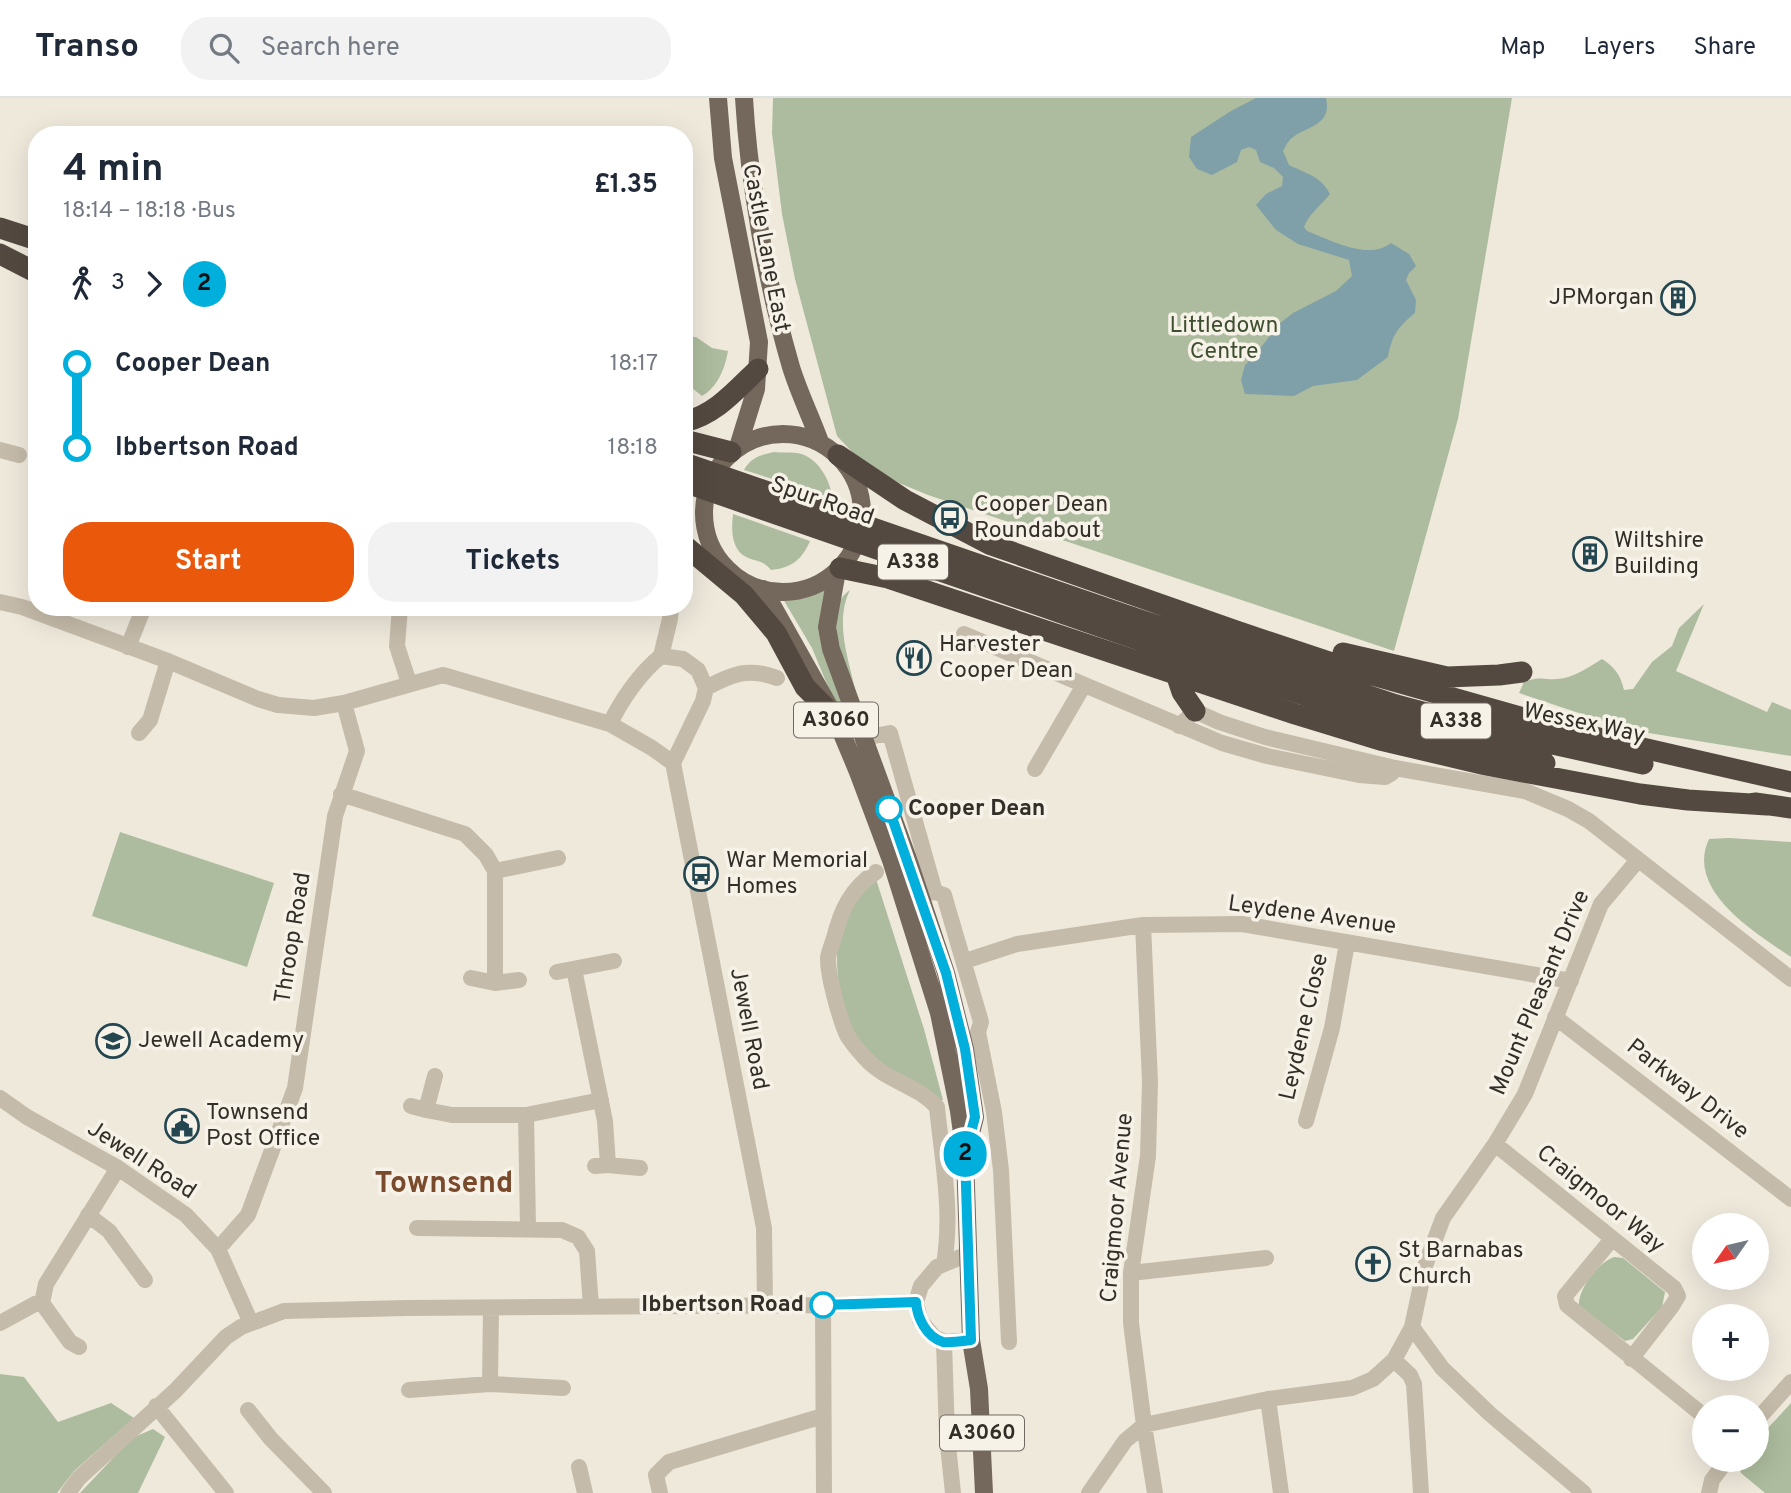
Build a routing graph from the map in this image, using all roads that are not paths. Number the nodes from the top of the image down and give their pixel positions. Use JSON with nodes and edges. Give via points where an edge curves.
{"nodes":[{"id":1,"x":718,"y":98,"type":"edge"},
{"id":2,"x":744,"y":98,"type":"edge"},
{"id":3,"x":0,"y":228,"type":"edge"},
{"id":4,"x":28,"y":237,"type":"edge"},
{"id":5,"x":0,"y":248,"type":"edge"},
{"id":6,"x":0,"y":254,"type":"edge"},
{"id":7,"x":28,"y":258,"type":"edge"},
{"id":8,"x":28,"y":268,"type":"edge"},
{"id":9,"x":758,"y":369,"type":"junction"},
{"id":10,"x":693,"y":420,"type":"edge"},
{"id":11,"x":693,"y":442,"type":"edge"},
{"id":12,"x":820,"y":442,"type":"junction"},
{"id":13,"x":734,"y":449,"type":"junction"},
{"id":14,"x":0,"y":450,"type":"edge"},
{"id":15,"x":19,"y":455,"type":"dead end"},
{"id":16,"x":838,"y":456,"type":"junction"},
{"id":17,"x":693,"y":466,"type":"edge"},
{"id":18,"x":693,"y":485,"type":"edge"},
{"id":19,"x":693,"y":547,"type":"edge"},
{"id":20,"x":693,"y":550,"type":"edge"},
{"id":21,"x":723,"y":564,"type":"junction"},
{"id":22,"x":838,"y":570,"type":"junction"},
{"id":23,"x":763,"y":589,"type":"junction"},
{"id":24,"x":0,"y":602,"type":"edge"},
{"id":25,"x":1136,"y":607,"type":"junction"},
{"id":26,"x":28,"y":609,"type":"edge"},
{"id":27,"x":46,"y":616,"type":"edge"},
{"id":28,"x":140,"y":616,"type":"edge"},
{"id":29,"x":399,"y":616,"type":"edge"},
{"id":30,"x":670,"y":616,"type":"edge"},
{"id":31,"x":964,"y":634,"type":"dead end"},
{"id":32,"x":1142,"y":641,"type":"joint"},
{"id":33,"x":128,"y":647,"type":"junction"},
{"id":34,"x":662,"y":656,"type":"junction"},
{"id":35,"x":168,"y":661,"type":"junction"},
{"id":36,"x":1522,"y":671,"type":"dead end"},
{"id":37,"x":1176,"y":674,"type":"junction"},
{"id":38,"x":777,"y":678,"type":"dead end"},
{"id":39,"x":409,"y":683,"type":"junction"},
{"id":40,"x":1084,"y":685,"type":"junction"},
{"id":41,"x":706,"y":688,"type":"junction"},
{"id":42,"x":344,"y":703,"type":"junction"},
{"id":43,"x":1195,"y":711,"type":"junction"},
{"id":44,"x":835,"y":717,"type":"junction"},
{"id":45,"x":610,"y":724,"type":"junction"},
{"id":46,"x":1179,"y":726,"type":"junction"},
{"id":47,"x":139,"y":733,"type":"dead end"},
{"id":48,"x":863,"y":738,"type":"junction"},
{"id":49,"x":673,"y":763,"type":"junction"},
{"id":50,"x":1035,"y":768,"type":"dead end"},
{"id":51,"x":1395,"y":768,"type":"junction"},
{"id":52,"x":1791,"y":784,"type":"edge"},
{"id":53,"x":341,"y":794,"type":"junction"},
{"id":54,"x":1767,"y":805,"type":"junction"},
{"id":55,"x":1791,"y":808,"type":"edge"},
{"id":56,"x":558,"y":858,"type":"dead end"},
{"id":57,"x":1638,"y":860,"type":"junction"},
{"id":58,"x":495,"y":872,"type":"junction"},
{"id":59,"x":876,"y":872,"type":"dead end"},
{"id":60,"x":927,"y":893,"type":"junction"},
{"id":61,"x":1143,"y":925,"type":"junction"},
{"id":62,"x":1347,"y":943,"type":"junction"},
{"id":63,"x":614,"y":961,"type":"dead end"},
{"id":64,"x":965,"y":961,"type":"junction"},
{"id":65,"x":574,"y":969,"type":"junction"},
{"id":66,"x":557,"y":972,"type":"dead end"},
{"id":67,"x":471,"y":978,"type":"dead end"},
{"id":68,"x":1791,"y":979,"type":"edge"},
{"id":69,"x":519,"y":980,"type":"dead end"},
{"id":70,"x":1571,"y":981,"type":"junction"},
{"id":71,"x":495,"y":983,"type":"junction"},
{"id":72,"x":939,"y":1013,"type":"junction"},
{"id":73,"x":1555,"y":1017,"type":"junction"},
{"id":74,"x":970,"y":1034,"type":"junction"},
{"id":75,"x":435,"y":1076,"type":"dead end"},
{"id":76,"x":1,"y":1100,"type":"edge"},
{"id":77,"x":601,"y":1100,"type":"junction"},
{"id":78,"x":937,"y":1107,"type":"junction"},
{"id":79,"x":959,"y":1111,"type":"junction"},
{"id":80,"x":526,"y":1115,"type":"junction"},
{"id":81,"x":1306,"y":1121,"type":"dead end"},
{"id":82,"x":1495,"y":1144,"type":"junction"},
{"id":83,"x":965,"y":1155,"type":"junction"},
{"id":84,"x":118,"y":1168,"type":"junction"},
{"id":85,"x":640,"y":1168,"type":"dead end"},
{"id":86,"x":1791,"y":1199,"type":"edge"},
{"id":87,"x":88,"y":1215,"type":"junction"},
{"id":88,"x":417,"y":1228,"type":"dead end"},
{"id":89,"x":528,"y":1228,"type":"junction"},
{"id":90,"x":1612,"y":1239,"type":"junction"},
{"id":91,"x":218,"y":1249,"type":"junction"},
{"id":92,"x":968,"y":1254,"type":"junction"},
{"id":93,"x":1266,"y":1258,"type":"dead end"},
{"id":94,"x":944,"y":1264,"type":"junction"},
{"id":95,"x":1131,"y":1273,"type":"junction"},
{"id":96,"x":145,"y":1280,"type":"dead end"},
{"id":97,"x":916,"y":1302,"type":"junction"},
{"id":98,"x":42,"y":1303,"type":"junction"},
{"id":99,"x":765,"y":1305,"type":"junction"},
{"id":100,"x":823,"y":1305,"type":"junction"},
{"id":101,"x":591,"y":1307,"type":"junction"},
{"id":102,"x":491,"y":1308,"type":"junction"},
{"id":103,"x":259,"y":1320,"type":"junction"},
{"id":104,"x":0,"y":1323,"type":"edge"},
{"id":105,"x":1412,"y":1327,"type":"junction"},
{"id":106,"x":971,"y":1340,"type":"junction"},
{"id":107,"x":944,"y":1342,"type":"junction"},
{"id":108,"x":1009,"y":1342,"type":"dead end"},
{"id":109,"x":79,"y":1347,"type":"dead end"},
{"id":110,"x":1631,"y":1359,"type":"junction"},
{"id":111,"x":1394,"y":1360,"type":"junction"},
{"id":112,"x":1791,"y":1382,"type":"edge"},
{"id":113,"x":490,"y":1384,"type":"junction"},
{"id":114,"x":563,"y":1388,"type":"dead end"},
{"id":115,"x":410,"y":1390,"type":"dead end"},
{"id":116,"x":1268,"y":1399,"type":"junction"},
{"id":117,"x":156,"y":1406,"type":"junction"},
{"id":118,"x":1692,"y":1407,"type":"edge"},
{"id":119,"x":1769,"y":1407,"type":"edge"},
{"id":120,"x":248,"y":1410,"type":"dead end"},
{"id":121,"x":823,"y":1416,"type":"junction"},
{"id":122,"x":1144,"y":1425,"type":"junction"},
{"id":123,"x":579,"y":1467,"type":"dead end"},
{"id":124,"x":1718,"y":1472,"type":"edge"},
{"id":125,"x":68,"y":1493,"type":"edge"},
{"id":126,"x":226,"y":1493,"type":"edge"},
{"id":127,"x":324,"y":1493,"type":"edge"},
{"id":128,"x":585,"y":1493,"type":"edge"},
{"id":129,"x":660,"y":1493,"type":"edge"},
{"id":130,"x":824,"y":1493,"type":"edge"},
{"id":131,"x":953,"y":1493,"type":"edge"},
{"id":132,"x":984,"y":1493,"type":"edge"},
{"id":133,"x":1089,"y":1493,"type":"edge"},
{"id":134,"x":1155,"y":1493,"type":"edge"},
{"id":135,"x":1281,"y":1493,"type":"edge"},
{"id":136,"x":1421,"y":1493,"type":"edge"},
{"id":137,"x":1584,"y":1493,"type":"edge"},
{"id":138,"x":1709,"y":1493,"type":"edge"}],
"edges":[{"from":1,"to":9,"type":"main road","name":"Castle Lane East","via":[[723,158],[760,342]]},
{"from":2,"to":12,"type":"main road","name":"Castle Lane East","via":[[773,297],[792,369]]},
{"from":3,"to":4,"type":"highway"},
{"from":5,"to":7,"type":"highway"},
{"from":6,"to":8,"type":"highway"},
{"from":9,"to":10,"type":"highway","via":[[716,408]]},
{"from":9,"to":13,"type":"main road","name":"Castle Lane East","via":[[756,389]]},
{"from":11,"to":13,"type":"highway"},
{"from":12,"to":13,"type":"main road","via":[[778,433]]},
{"from":12,"to":16,"type":"main road"},
{"from":13,"to":21,"type":"main road","via":[[717,467],[704,506],[711,547]]},
{"from":14,"to":15,"type":"street"},
{"from":16,"to":22,"type":"main road","via":[[853,475],[861,499],[862,524],[857,543]]},
{"from":16,"to":25,"type":"highway","via":[[905,500],[989,544]]},
{"from":17,"to":25,"type":"highway","name":"Spur Road","number":"A338","bridge":true},
{"from":18,"to":32,"type":"highway","name":"Spur Road","number":"A338","bridge":true},
{"from":19,"to":21,"type":"highway"},
{"from":20,"to":44,"type":"highway","via":[[744,595],[776,633],[805,687]]},
{"from":21,"to":23,"type":"main road","via":[[741,580]]},
{"from":22,"to":23,"type":"main road","via":[[795,591]]},
{"from":22,"to":37,"type":"highway","via":[[888,578]]},
{"from":22,"to":48,"type":"main road","number":"A3060","via":[[827,626]]},
{"from":23,"to":44,"type":"main road","number":"A3060"},
{"from":24,"to":26,"type":"street"},
{"from":25,"to":36,"type":"highway","via":[[1447,677]]},
{"from":25,"to":52,"type":"highway","name":"Wessex Way","number":"A338","via":[[1356,693],[1489,730],[1647,765]]},
{"from":27,"to":33,"type":"street"},
{"from":28,"to":33,"type":"street"},
{"from":29,"to":39,"type":"street","via":[[397,646]]},
{"from":30,"to":34,"type":"street"},
{"from":31,"to":40,"type":"street"},
{"from":32,"to":54,"type":"highway","name":"Wessex Way","number":"A338","via":[[1458,742]]},
{"from":33,"to":35,"type":"street"},
{"from":34,"to":41,"type":"street","via":[[691,664]]},
{"from":34,"to":45,"type":"street"},
{"from":35,"to":42,"type":"street","via":[[278,705],[314,708]]},
{"from":35,"to":47,"type":"street","via":[[150,720]]},
{"from":37,"to":43,"type":"highway"},
{"from":37,"to":54,"type":"highway","via":[[1380,740],[1486,765],[1640,794]]},
{"from":38,"to":41,"type":"street","via":[[741,672]]},
{"from":39,"to":42,"type":"street"},
{"from":39,"to":45,"type":"street","via":[[443,675]]},
{"from":40,"to":46,"type":"street"},
{"from":40,"to":50,"type":"street"},
{"from":41,"to":49,"type":"street"},
{"from":42,"to":53,"type":"street","name":"Throop Road","via":[[357,751]]},
{"from":43,"to":46,"type":"street"},
{"from":43,"to":51,"type":"street","via":[[1265,737]]},
{"from":44,"to":72,"type":"main road","number":"A3060","via":[[891,860]]},
{"from":45,"to":49,"type":"street"},
{"from":46,"to":51,"type":"street","via":[[1222,743],[1314,767],[1385,777]]},
{"from":48,"to":60,"type":"main road","number":"A3060"},
{"from":48,"to":60,"type":"street","via":[[890,733]]},
{"from":49,"to":99,"type":"street","name":"Jewell Road","via":[[764,1228]]},
{"from":51,"to":57,"type":"street","via":[[1525,791],[1589,821]]},
{"from":53,"to":58,"type":"street","via":[[465,834]]},
{"from":53,"to":91,"type":"street","name":"Throop Road","via":[[295,1088],[248,1215]]},
{"from":54,"to":55,"type":"highway","name":"Wessex Way","number":"A338"},
{"from":56,"to":58,"type":"street"},
{"from":57,"to":68,"type":"street"},
{"from":57,"to":70,"type":"street","name":"Mount Pleasant Drive","via":[[1601,904]]},
{"from":58,"to":71,"type":"street"},
{"from":59,"to":78,"type":"street","via":[[861,881],[839,918],[828,959],[835,998],[847,1035],[867,1060],[883,1074],[927,1096]]},
{"from":60,"to":64,"type":"street","via":[[944,895]]},
{"from":60,"to":72,"type":"main road","via":[[914,905],[939,984]]},
{"from":60,"to":74,"type":"main road","number":"A3060","via":[[946,973]]},
{"from":61,"to":62,"type":"street","name":"Leydene Avenue","via":[[1242,924]]},
{"from":61,"to":64,"type":"street","name":"Leydene Avenue","via":[[1017,944]]},
{"from":61,"to":95,"type":"street","name":"Craigmoor Avenue","via":[[1150,1082],[1148,1156]]},
{"from":62,"to":70,"type":"street","name":"Leydene Avenue"},
{"from":62,"to":81,"type":"street","name":"Leydene Close","via":[[1332,1028]]},
{"from":63,"to":65,"type":"street"},
{"from":64,"to":74,"type":"street","via":[[981,1022]]},
{"from":65,"to":66,"type":"street"},
{"from":65,"to":77,"type":"street"},
{"from":67,"to":71,"type":"street"},
{"from":69,"to":71,"type":"street"},
{"from":70,"to":73,"type":"street","name":"Mount Pleasant Drive"},
{"from":72,"to":79,"type":"main road","number":"A3060"},
{"from":73,"to":82,"type":"street","name":"Mount Pleasant Drive","via":[[1525,1094]]},
{"from":73,"to":86,"type":"street","name":"Parkway Drive"},
{"from":74,"to":83,"type":"main road","number":"A3060","via":[[975,1117]]},
{"from":74,"to":108,"type":"street","via":[[994,1112],[1002,1170]]},
{"from":75,"to":80,"type":"street","via":[[419,1108],[452,1115]]},
{"from":76,"to":84,"type":"street","name":"Jewell Road"},
{"from":77,"to":80,"type":"street"},
{"from":77,"to":85,"type":"street","via":[[605,1121],[602,1166]]},
{"from":78,"to":79,"type":"street"},
{"from":78,"to":94,"type":"street","via":[[948,1200]]},
{"from":79,"to":83,"type":"main road","number":"A3060"},
{"from":80,"to":89,"type":"street"},
{"from":82,"to":90,"type":"street","name":"Craigmoor Way"},
{"from":82,"to":105,"type":"street","name":"Mount Pleasant Drive","via":[[1443,1218],[1424,1266]]},
{"from":83,"to":92,"type":"main road","number":"A3060"},
{"from":84,"to":87,"type":"street"},
{"from":84,"to":91,"type":"street","name":"Jewell Road","via":[[186,1215]]},
{"from":87,"to":96,"type":"street","via":[[109,1231]]},
{"from":87,"to":98,"type":"street","via":[[50,1275]]},
{"from":88,"to":89,"type":"street"},
{"from":89,"to":101,"type":"street","via":[[562,1230],[578,1237],[587,1251]]},
{"from":90,"to":110,"type":"street","via":[[1566,1296],[1566,1303]]},
{"from":90,"to":110,"type":"street","name":"Craigmoor Way","via":[[1678,1296]]},
{"from":91,"to":103,"type":"street","name":"Jewell Road"},
{"from":92,"to":94,"type":"street"},
{"from":92,"to":106,"type":"main road","number":"A3060"},
{"from":93,"to":95,"type":"street"},
{"from":94,"to":97,"type":"street","via":[[928,1276]]},
{"from":95,"to":122,"type":"street","name":"Craigmoor Avenue","via":[[1131,1323]]},
{"from":97,"to":100,"type":"street"},
{"from":97,"to":107,"type":"street","via":[[920,1320]]},
{"from":98,"to":104,"type":"street"},
{"from":98,"to":109,"type":"street","via":[[70,1342]]},
{"from":99,"to":100,"type":"street"},
{"from":99,"to":101,"type":"street"},
{"from":100,"to":121,"type":"street"},
{"from":101,"to":102,"type":"street"},
{"from":102,"to":103,"type":"street","via":[[297,1310]]},
{"from":102,"to":113,"type":"street"},
{"from":103,"to":117,"type":"street","via":[[226,1336]]},
{"from":105,"to":111,"type":"street","name":"Mount Pleasant Drive"},
{"from":105,"to":137,"type":"street","via":[[1442,1368],[1490,1415]]},
{"from":106,"to":107,"type":"street"},
{"from":106,"to":132,"type":"main road","number":"A3060","via":[[979,1390]]},
{"from":107,"to":131,"type":"street"},
{"from":110,"to":118,"type":"street"},
{"from":111,"to":116,"type":"street","name":"Mount Pleasant Drive","via":[[1364,1384],[1338,1392]]},
{"from":111,"to":136,"type":"street","via":[[1413,1384]]},
{"from":112,"to":119,"type":"street"},
{"from":113,"to":114,"type":"street"},
{"from":113,"to":115,"type":"street"},
{"from":116,"to":122,"type":"street","name":"Mount Pleasant Drive"},
{"from":116,"to":135,"type":"street"},
{"from":117,"to":125,"type":"street"},
{"from":117,"to":126,"type":"street"},
{"from":120,"to":127,"type":"street"},
{"from":121,"to":129,"type":"street","via":[[669,1462],[656,1475]]},
{"from":121,"to":130,"type":"street"},
{"from":122,"to":133,"type":"street","via":[[1125,1441]]},
{"from":122,"to":134,"type":"street","name":"Craigmoor Avenue"},
{"from":123,"to":128,"type":"street"},
{"from":124,"to":138,"type":"street"}]}
